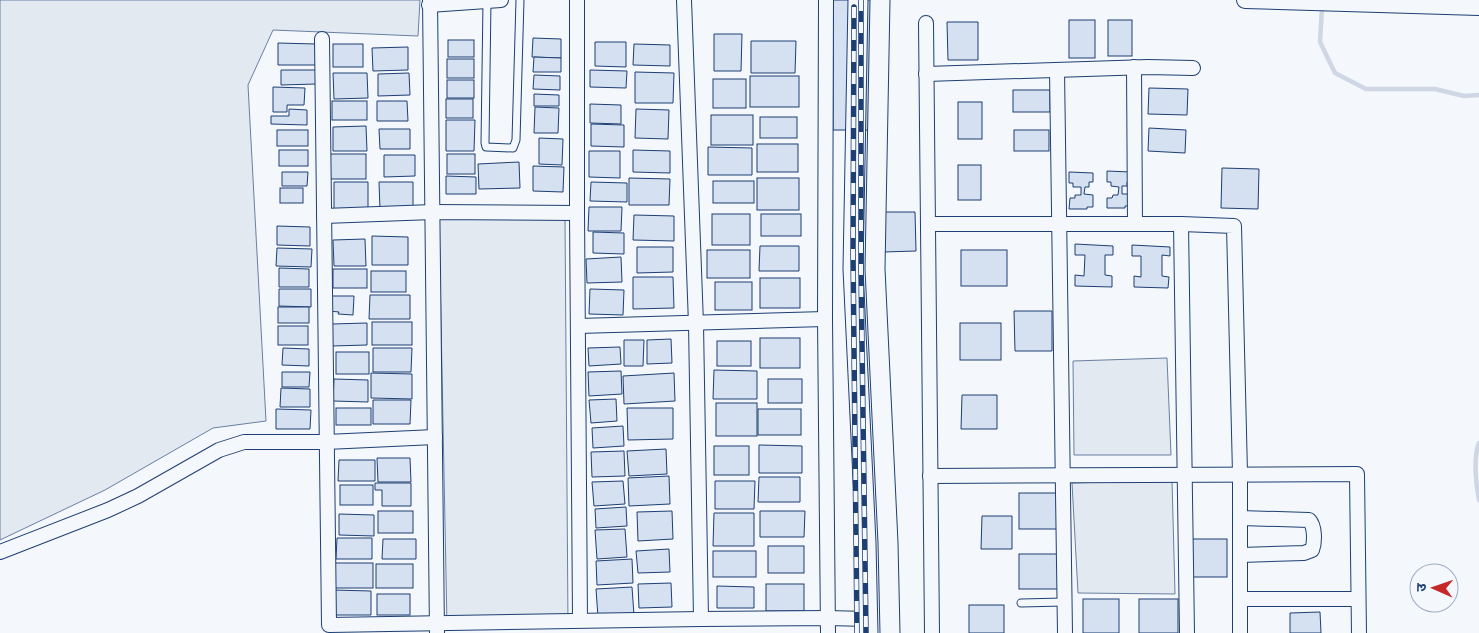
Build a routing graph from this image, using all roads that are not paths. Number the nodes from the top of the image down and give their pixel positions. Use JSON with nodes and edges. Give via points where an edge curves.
{"nodes":[{"id":1,"x":494,"y":0,"type":"edge"},
{"id":2,"x":520,"y":0,"type":"edge"},
{"id":3,"x":577,"y":0,"type":"edge"},
{"id":4,"x":684,"y":0,"type":"edge"},
{"id":5,"x":826,"y":0,"type":"edge"},
{"id":6,"x":858,"y":0,"type":"edge"},
{"id":7,"x":880,"y":0,"type":"edge"},
{"id":8,"x":1245,"y":0,"type":"edge"},
{"id":9,"x":1293,"y":1,"type":"edge"},
{"id":10,"x":429,"y":2,"type":"edge"},
{"id":11,"x":1479,"y":7,"type":"edge"},
{"id":12,"x":926,"y":23,"type":"dead end"},
{"id":13,"x":322,"y":39,"type":"dead end"},
{"id":14,"x":1134,"y":67,"type":"junction"},
{"id":15,"x":1193,"y":68,"type":"dead end"},
{"id":16,"x":1057,"y":70,"type":"junction"},
{"id":17,"x":926,"y":74,"type":"junction"},
{"id":18,"x":433,"y":212,"type":"junction"},
{"id":19,"x":577,"y":213,"type":"junction"},
{"id":20,"x":324,"y":216,"type":"junction"},
{"id":21,"x":928,"y":224,"type":"junction"},
{"id":22,"x":1059,"y":224,"type":"junction"},
{"id":23,"x":1135,"y":224,"type":"junction"},
{"id":24,"x":1180,"y":224,"type":"junction"},
{"id":25,"x":825,"y":319,"type":"junction"},
{"id":26,"x":696,"y":324,"type":"junction"},
{"id":27,"x":578,"y":326,"type":"junction"},
{"id":28,"x":435,"y":436,"type":"junction"},
{"id":29,"x":326,"y":442,"type":"junction"},
{"id":30,"x":1184,"y":474,"type":"junction"},
{"id":31,"x":1240,"y":474,"type":"junction"},
{"id":32,"x":1063,"y":475,"type":"junction"},
{"id":33,"x":930,"y":476,"type":"junction"},
{"id":34,"x":1240,"y":518,"type":"junction"},
{"id":35,"x":0,"y":552,"type":"edge"},
{"id":36,"x":1240,"y":555,"type":"junction"},
{"id":37,"x":1240,"y":599,"type":"junction"},
{"id":38,"x":1358,"y":599,"type":"junction"},
{"id":39,"x":1064,"y":602,"type":"junction"},
{"id":40,"x":1021,"y":603,"type":"dead end"},
{"id":41,"x":828,"y":618,"type":"junction"},
{"id":42,"x":701,"y":619,"type":"junction"},
{"id":43,"x":580,"y":620,"type":"junction"},
{"id":44,"x":668,"y":626,"type":"edge"},
{"id":45,"x":868,"y":626,"type":"edge"},
{"id":46,"x":437,"y":628,"type":"edge"},
{"id":47,"x":828,"y":633,"type":"edge"},
{"id":48,"x":890,"y":633,"type":"edge"},
{"id":49,"x":932,"y":633,"type":"edge"},
{"id":50,"x":1065,"y":633,"type":"edge"},
{"id":51,"x":1187,"y":633,"type":"edge"},
{"id":52,"x":1240,"y":633,"type":"edge"},
{"id":53,"x":1359,"y":633,"type":"edge"}],
"edges":[{"from":1,"to":2,"type":"lane","via":[[485,143],[491,148],[513,148],[516,140]]},
{"from":1,"to":10,"type":"street"},
{"from":3,"to":19,"type":"street"},
{"from":4,"to":26,"type":"street"},
{"from":5,"to":25,"type":"street"},
{"from":6,"to":45,"type":"main road","via":[[853,270]]},
{"from":7,"to":48,"type":"main road","via":[[875,269]]},
{"from":8,"to":9,"type":"street"},
{"from":9,"to":11,"type":"street"},
{"from":10,"to":18,"type":"street"},
{"from":12,"to":17,"type":"street"},
{"from":13,"to":20,"type":"street"},
{"from":14,"to":15,"type":"street"},
{"from":14,"to":16,"type":"street"},
{"from":14,"to":23,"type":"street"},
{"from":16,"to":17,"type":"street"},
{"from":16,"to":22,"type":"street"},
{"from":17,"to":21,"type":"street"},
{"from":18,"to":19,"type":"street"},
{"from":18,"to":20,"type":"street"},
{"from":18,"to":28,"type":"street"},
{"from":19,"to":27,"type":"street"},
{"from":20,"to":29,"type":"street"},
{"from":21,"to":22,"type":"street"},
{"from":21,"to":33,"type":"street"},
{"from":22,"to":23,"type":"street"},
{"from":22,"to":32,"type":"street"},
{"from":23,"to":24,"type":"street"},
{"from":24,"to":30,"type":"street"},
{"from":24,"to":31,"type":"street","via":[[1234,226]]},
{"from":25,"to":26,"type":"street"},
{"from":25,"to":41,"type":"street"},
{"from":26,"to":27,"type":"street"},
{"from":26,"to":42,"type":"street"},
{"from":27,"to":43,"type":"street"},
{"from":28,"to":29,"type":"street"},
{"from":28,"to":46,"type":"street"},
{"from":29,"to":35,"type":"street","via":[[244,442],[219,450],[108,510]]},
{"from":29,"to":46,"type":"street","via":[[329,625]]},
{"from":30,"to":31,"type":"street"},
{"from":30,"to":32,"type":"street"},
{"from":30,"to":51,"type":"street"},
{"from":31,"to":34,"type":"street"},
{"from":31,"to":38,"type":"street","via":[[1357,474]]},
{"from":32,"to":33,"type":"street"},
{"from":32,"to":39,"type":"street"},
{"from":33,"to":49,"type":"street"},
{"from":34,"to":36,"type":"street"},
{"from":34,"to":36,"type":"street","via":[[1309,520],[1314,546],[1304,553]]},
{"from":36,"to":37,"type":"street"},
{"from":37,"to":38,"type":"street"},
{"from":37,"to":52,"type":"street"},
{"from":38,"to":53,"type":"street"},
{"from":39,"to":40,"type":"lane"},
{"from":39,"to":50,"type":"street"},
{"from":41,"to":42,"type":"street"},
{"from":41,"to":45,"type":"street"},
{"from":41,"to":47,"type":"street"},
{"from":42,"to":44,"type":"street"},
{"from":43,"to":44,"type":"street"},
{"from":43,"to":46,"type":"street"}]}
